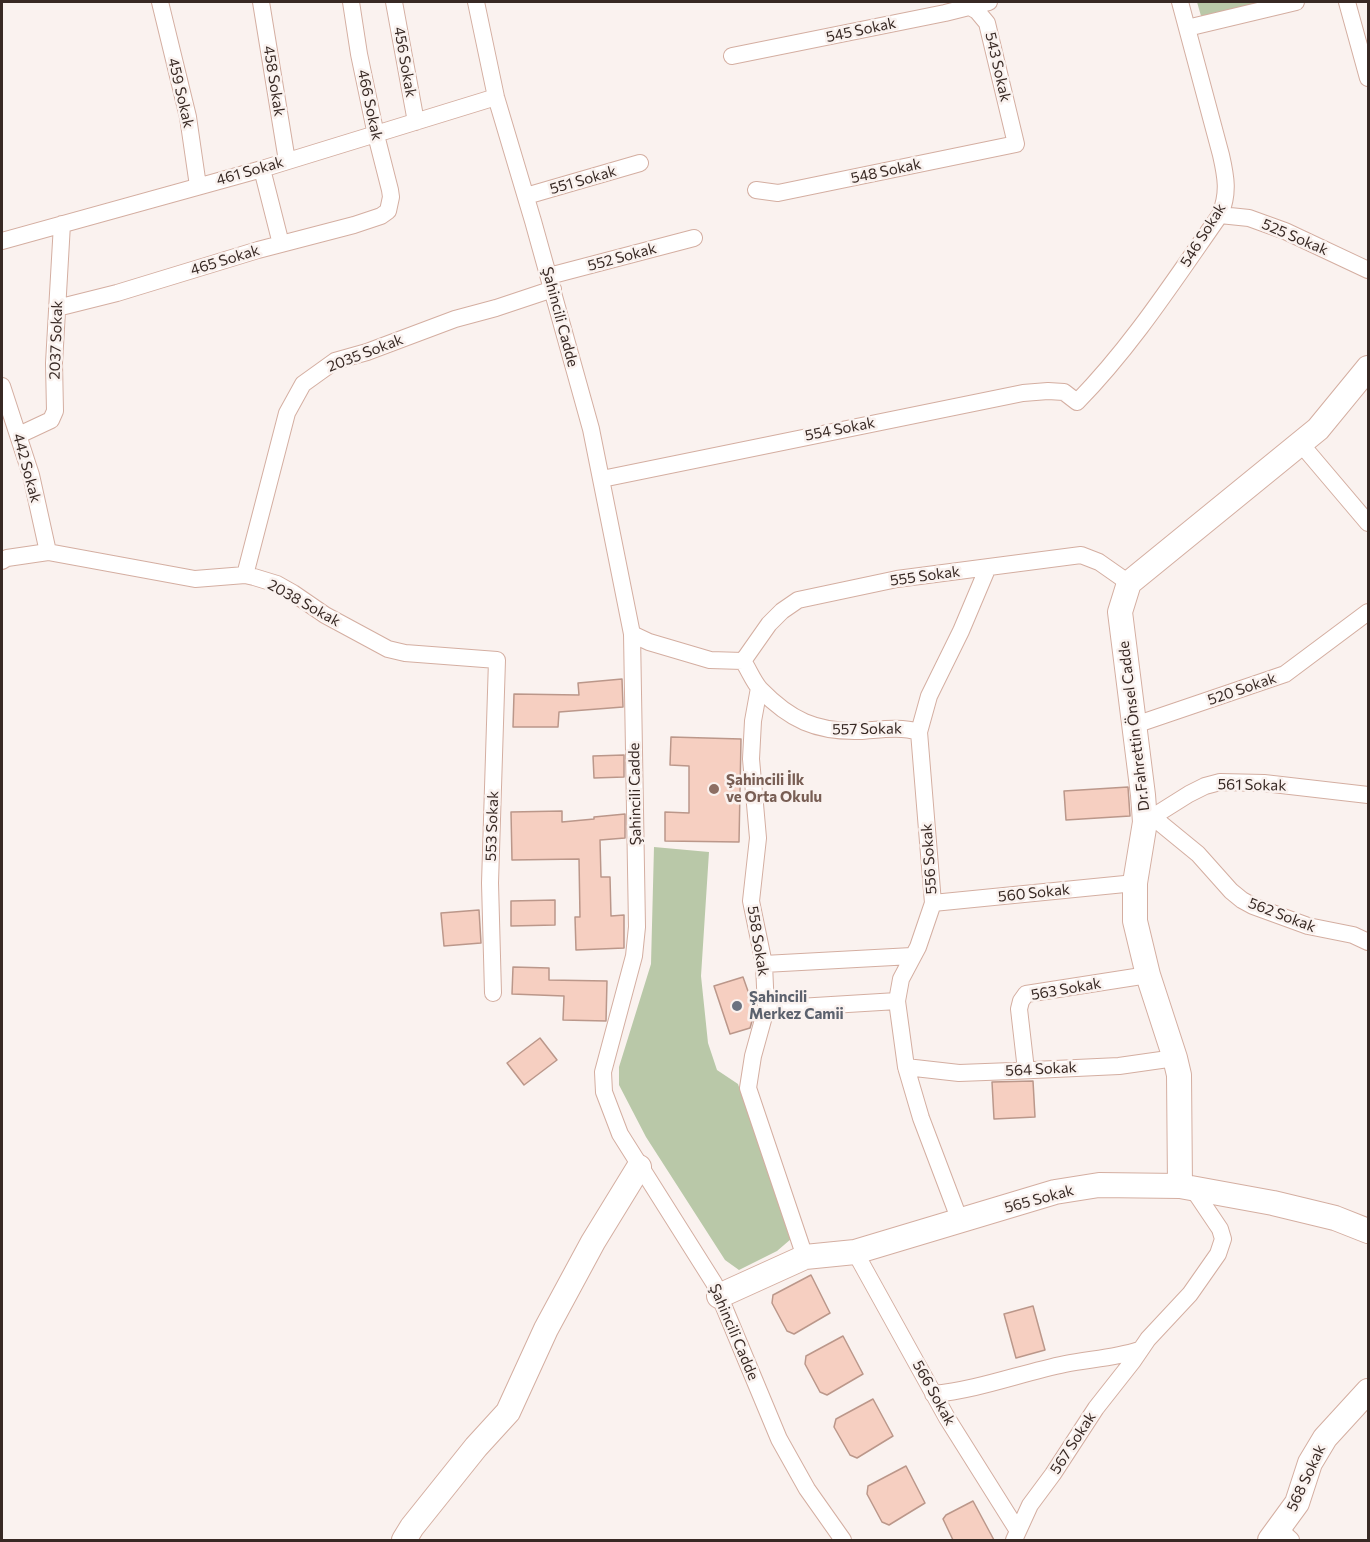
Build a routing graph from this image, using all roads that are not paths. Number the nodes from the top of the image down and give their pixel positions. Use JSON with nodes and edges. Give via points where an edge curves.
{"nodes":[{"id":1,"x":160,"y":2,"type":"edge"},
{"id":2,"x":261,"y":2,"type":"edge"},
{"id":3,"x":351,"y":2,"type":"edge"},
{"id":4,"x":394,"y":2,"type":"edge"},
{"id":5,"x":476,"y":2,"type":"edge"},
{"id":6,"x":989,"y":2,"type":"edge"},
{"id":7,"x":1180,"y":2,"type":"edge"},
{"id":8,"x":1296,"y":2,"type":"edge"},
{"id":9,"x":1347,"y":2,"type":"edge"},
{"id":10,"x":966,"y":4,"type":"edge"},
{"id":11,"x":1187,"y":27,"type":"junction"},
{"id":12,"x":732,"y":56,"type":"dead end"},
{"id":13,"x":1368,"y":78,"type":"edge"},
{"id":14,"x":496,"y":97,"type":"junction"},
{"id":15,"x":416,"y":122,"type":"junction"},
{"id":16,"x":376,"y":135,"type":"junction"},
{"id":17,"x":1016,"y":144,"type":"joint"},
{"id":18,"x":287,"y":161,"type":"junction"},
{"id":19,"x":640,"y":163,"type":"dead end"},
{"id":20,"x":262,"y":168,"type":"junction"},
{"id":21,"x":198,"y":186,"type":"junction"},
{"id":22,"x":756,"y":190,"type":"dead end"},
{"id":23,"x":526,"y":196,"type":"junction"},
{"id":24,"x":390,"y":207,"type":"joint"},
{"id":25,"x":1220,"y":215,"type":"junction"},
{"id":26,"x":62,"y":224,"type":"junction"},
{"id":27,"x":694,"y":238,"type":"dead end"},
{"id":28,"x":2,"y":241,"type":"edge"},
{"id":29,"x":281,"y":244,"type":"junction"},
{"id":30,"x":1368,"y":270,"type":"edge"},
{"id":31,"x":551,"y":282,"type":"junction"},
{"id":32,"x":57,"y":308,"type":"junction"},
{"id":33,"x":1368,"y":368,"type":"edge"},
{"id":34,"x":2,"y":386,"type":"edge"},
{"id":35,"x":1077,"y":402,"type":"joint"},
{"id":36,"x":19,"y":435,"type":"junction"},
{"id":37,"x":1301,"y":444,"type":"junction"},
{"id":38,"x":602,"y":478,"type":"junction"},
{"id":39,"x":1368,"y":523,"type":"edge"},
{"id":40,"x":48,"y":552,"type":"junction"},
{"id":41,"x":2,"y":561,"type":"edge"},
{"id":42,"x":988,"y":567,"type":"junction"},
{"id":43,"x":245,"y":575,"type":"junction"},
{"id":44,"x":1129,"y":583,"type":"junction"},
{"id":45,"x":1368,"y":612,"type":"edge"},
{"id":46,"x":632,"y":634,"type":"junction"},
{"id":47,"x":497,"y":660,"type":"joint"},
{"id":48,"x":743,"y":661,"type":"junction"},
{"id":49,"x":759,"y":688,"type":"junction"},
{"id":50,"x":1135,"y":725,"type":"junction"},
{"id":51,"x":919,"y":732,"type":"junction"},
{"id":52,"x":1368,"y":795,"type":"edge"},
{"id":53,"x":1150,"y":820,"type":"junction"},
{"id":54,"x":1135,"y":883,"type":"junction"},
{"id":55,"x":933,"y":903,"type":"junction"},
{"id":56,"x":1368,"y":942,"type":"edge"},
{"id":57,"x":912,"y":956,"type":"junction"},
{"id":58,"x":764,"y":964,"type":"junction"},
{"id":59,"x":1148,"y":975,"type":"junction"},
{"id":60,"x":493,"y":993,"type":"dead end"},
{"id":61,"x":897,"y":1001,"type":"junction"},
{"id":62,"x":766,"y":1009,"type":"junction"},
{"id":63,"x":1175,"y":1058,"type":"junction"},
{"id":64,"x":906,"y":1067,"type":"junction"},
{"id":65,"x":1026,"y":1070,"type":"junction"},
{"id":66,"x":639,"y":1167,"type":"junction"},
{"id":67,"x":1187,"y":1188,"type":"junction"},
{"id":68,"x":960,"y":1221,"type":"junction"},
{"id":69,"x":1368,"y":1232,"type":"edge"},
{"id":70,"x":855,"y":1252,"type":"junction"},
{"id":71,"x":805,"y":1257,"type":"junction"},
{"id":72,"x":719,"y":1296,"type":"junction"},
{"id":73,"x":1139,"y":1350,"type":"junction"},
{"id":74,"x":1368,"y":1391,"type":"edge"},
{"id":75,"x":933,"y":1394,"type":"junction"},
{"id":76,"x":1016,"y":1536,"type":"edge"},
{"id":77,"x":1280,"y":1537,"type":"edge"},
{"id":78,"x":404,"y":1540,"type":"edge"},
{"id":79,"x":843,"y":1540,"type":"edge"}],
"edges":[{"from":1,"to":21,"type":"street","name":"459 Sokak","via":[[188,117]]},
{"from":2,"to":18,"type":"street","name":"458 Sokak"},
{"from":3,"to":16,"type":"street","name":"466 Sokak"},
{"from":4,"to":15,"type":"street","name":"456 Sokak"},
{"from":5,"to":14,"type":"street","name":"Şahincili Cadde"},
{"from":6,"to":10,"type":"street","name":"545 Sokak"},
{"from":7,"to":11,"type":"street","name":"546 Sokak"},
{"from":8,"to":11,"type":"street"},
{"from":9,"to":13,"type":"street"},
{"from":10,"to":12,"type":"street","name":"545 Sokak"},
{"from":10,"to":17,"type":"street","name":"543 Sokak","via":[[987,23]]},
{"from":11,"to":25,"type":"street","name":"546 Sokak","via":[[1225,173],[1226,200]]},
{"from":14,"to":15,"type":"street","name":"461 Sokak"},
{"from":14,"to":23,"type":"street","name":"Şahincili Cadde"},
{"from":15,"to":16,"type":"street","name":"461 Sokak"},
{"from":16,"to":18,"type":"street","name":"461 Sokak"},
{"from":16,"to":24,"type":"street","name":"466 Sokak","via":[[390,190]]},
{"from":17,"to":22,"type":"street","name":"548 Sokak","via":[[778,193]]},
{"from":18,"to":20,"type":"street","name":"461 Sokak"},
{"from":19,"to":23,"type":"street","name":"551 Sokak"},
{"from":20,"to":21,"type":"street","name":"461 Sokak"},
{"from":20,"to":29,"type":"street"},
{"from":21,"to":26,"type":"street","name":"461 Sokak"},
{"from":23,"to":31,"type":"street","name":"Şahincili Cadde"},
{"from":24,"to":29,"type":"street","name":"465 Sokak","via":[[381,216]]},
{"from":25,"to":30,"type":"street","name":"525 Sokak","via":[[1249,218],[1286,231]]},
{"from":25,"to":35,"type":"street","name":"546 Sokak","via":[[1103,376]]},
{"from":26,"to":28,"type":"street","name":"461 Sokak"},
{"from":26,"to":32,"type":"street","name":"2037 Sokak"},
{"from":27,"to":31,"type":"street","name":"552 Sokak"},
{"from":29,"to":32,"type":"street","name":"465 Sokak"},
{"from":31,"to":38,"type":"street","name":"Şahincili Cadde"},
{"from":31,"to":43,"type":"street","name":"2035 Sokak","via":[[496,308],[335,361],[303,384],[287,413]]},
{"from":32,"to":36,"type":"street","name":"2037 Sokak","via":[[55,411],[51,420]]},
{"from":33,"to":37,"type":"street"},
{"from":34,"to":36,"type":"street","name":"442 Sokak"},
{"from":35,"to":38,"type":"street","name":"554 Sokak","via":[[1064,392],[1023,393]]},
{"from":36,"to":40,"type":"street","name":"442 Sokak"},
{"from":37,"to":39,"type":"street"},
{"from":37,"to":44,"type":"street"},
{"from":38,"to":46,"type":"street","name":"Şahincili Cadde"},
{"from":40,"to":41,"type":"street","name":"2038 Sokak"},
{"from":40,"to":43,"type":"street","name":"2038 Sokak","via":[[195,579]]},
{"from":42,"to":44,"type":"street","name":"555 Sokak","via":[[1081,555],[1099,562]]},
{"from":42,"to":48,"type":"street","name":"555 Sokak","via":[[897,579],[798,600],[769,624]]},
{"from":42,"to":51,"type":"street","name":"556 Sokak","via":[[929,696]]},
{"from":43,"to":47,"type":"street","name":"2038 Sokak","via":[[277,584],[388,649],[405,654]]},
{"from":44,"to":50,"type":"street","name":"Dr.Fahrettin Önsel Cadde","via":[[1120,612]]},
{"from":45,"to":50,"type":"street","name":"520 Sokak","via":[[1285,674]]},
{"from":46,"to":48,"type":"street","via":[[710,660]]},
{"from":46,"to":66,"type":"street","name":"Şahincili Cadde","via":[[637,927],[634,956],[602,1083],[620,1134]]},
{"from":47,"to":60,"type":"street","name":"553 Sokak","via":[[490,883]]},
{"from":48,"to":49,"type":"street","name":"557 Sokak"},
{"from":49,"to":51,"type":"street","name":"557 Sokak","via":[[791,715],[825,730],[893,728]]},
{"from":49,"to":58,"type":"street","name":"558 Sokak","via":[[751,759],[759,838],[751,901]]},
{"from":50,"to":53,"type":"street","name":"Dr.Fahrettin Önsel Cadde"},
{"from":51,"to":55,"type":"street","name":"556 Sokak"},
{"from":52,"to":53,"type":"street","name":"561 Sokak","via":[[1220,782],[1189,794]]},
{"from":53,"to":54,"type":"street","name":"Dr.Fahrettin Önsel Cadde"},
{"from":53,"to":56,"type":"street","name":"562 Sokak","via":[[1198,854],[1231,891],[1253,906]]},
{"from":54,"to":55,"type":"street","name":"560 Sokak"},
{"from":54,"to":59,"type":"street","name":"Dr.Fahrettin Önsel Cadde","via":[[1135,921]]},
{"from":55,"to":57,"type":"street","name":"556 Sokak"},
{"from":57,"to":58,"type":"street"},
{"from":57,"to":61,"type":"street","name":"556 Sokak","via":[[901,979]]},
{"from":58,"to":62,"type":"street","name":"558 Sokak"},
{"from":59,"to":63,"type":"street","name":"Dr.Fahrettin Önsel Cadde"},
{"from":59,"to":65,"type":"street","name":"563 Sokak","via":[[1026,994],[1019,1009]]},
{"from":61,"to":62,"type":"street"},
{"from":61,"to":64,"type":"street","name":"556 Sokak"},
{"from":62,"to":71,"type":"street","name":"558 Sokak","via":[[748,1088]]},
{"from":63,"to":65,"type":"street","name":"564 Sokak","via":[[1119,1066]]},
{"from":63,"to":67,"type":"street","name":"Dr.Fahrettin Önsel Cadde"},
{"from":64,"to":65,"type":"street","name":"564 Sokak","via":[[959,1072]]},
{"from":64,"to":68,"type":"street","name":"556 Sokak"},
{"from":66,"to":72,"type":"street","name":"Şahincili Cadde"},
{"from":66,"to":78,"type":"street","via":[[546,1329],[508,1412]]},
{"from":67,"to":68,"type":"street","name":"565 Sokak","via":[[1099,1185],[1055,1192]]},
{"from":67,"to":69,"type":"street","name":"565 Sokak","via":[[1335,1218]]},
{"from":67,"to":73,"type":"street","name":"567 Sokak","via":[[1220,1229],[1222,1245],[1190,1294]]},
{"from":68,"to":70,"type":"street","name":"565 Sokak"},
{"from":70,"to":71,"type":"street","name":"565 Sokak"},
{"from":70,"to":75,"type":"street","name":"566 Sokak"},
{"from":71,"to":72,"type":"street","name":"565 Sokak"},
{"from":72,"to":79,"type":"street","name":"Şahincili Cadde","via":[[778,1439]]},
{"from":73,"to":75,"type":"street"},
{"from":73,"to":76,"type":"street","name":"567 Sokak","via":[[1030,1505]]},
{"from":74,"to":77,"type":"street","name":"568 Sokak","via":[[1325,1438],[1310,1463]]},
{"from":75,"to":76,"type":"street","name":"566 Sokak"}]}
